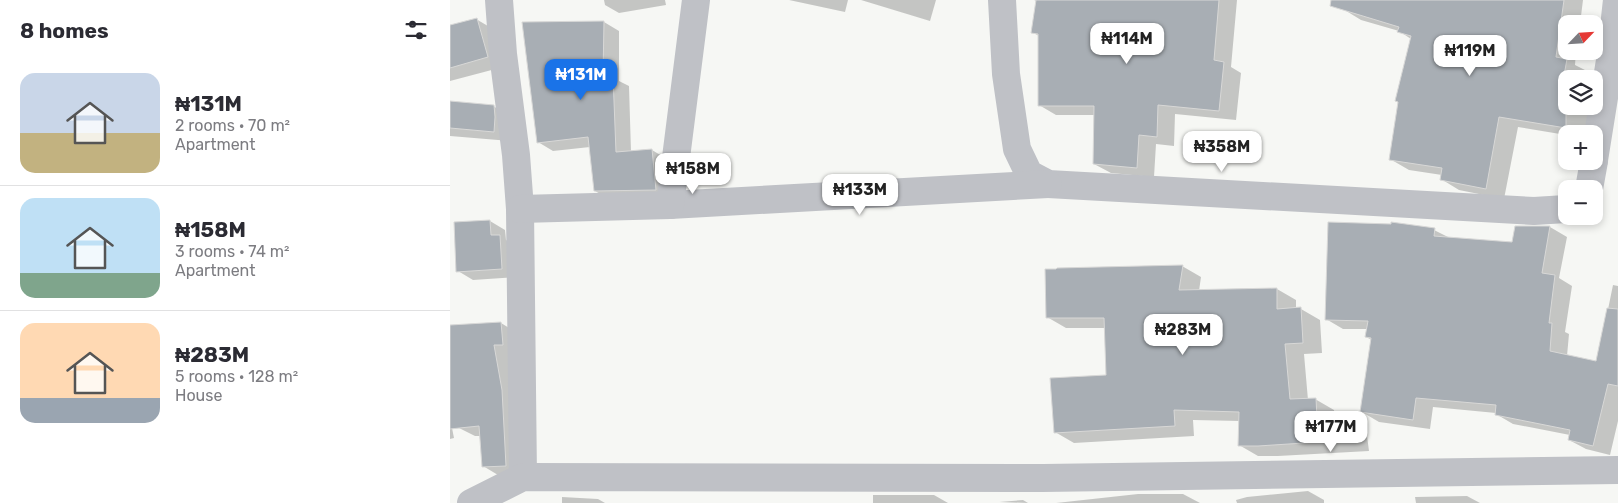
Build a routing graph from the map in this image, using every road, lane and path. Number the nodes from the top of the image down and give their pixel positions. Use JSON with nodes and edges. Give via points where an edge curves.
{"nodes":[{"id":1,"x":499,"y":0,"type":"edge"},
{"id":2,"x":696,"y":0,"type":"edge"},
{"id":3,"x":1002,"y":0,"type":"edge"},
{"id":4,"x":1617,"y":0,"type":"edge"},
{"id":5,"x":1600,"y":125,"type":"edge"},
{"id":6,"x":1048,"y":184,"type":"junction"},
{"id":7,"x":670,"y":205,"type":"junction"},
{"id":8,"x":520,"y":209,"type":"junction"},
{"id":9,"x":1558,"y":210,"type":"edge"},
{"id":10,"x":1618,"y":470,"type":"edge"},
{"id":11,"x":523,"y":477,"type":"junction"},
{"id":12,"x":450,"y":501,"type":"edge"},
{"id":13,"x":459,"y":503,"type":"edge"},
{"id":14,"x":471,"y":503,"type":"edge"}],
"edges":[{"from":1,"to":8,"type":"street"},
{"from":2,"to":7,"type":"street"},
{"from":3,"to":6,"type":"street","via":[[1006,74],[1017,148],[1029,174]]},
{"from":4,"to":5,"type":"street"},
{"from":6,"to":7,"type":"street"},
{"from":6,"to":9,"type":"street","via":[[1534,211]]},
{"from":7,"to":8,"type":"street"},
{"from":8,"to":11,"type":"street"},
{"from":10,"to":11,"type":"street","via":[[1042,478]]},
{"from":11,"to":14,"type":"street"},
{"from":12,"to":13,"type":"street"}]}
